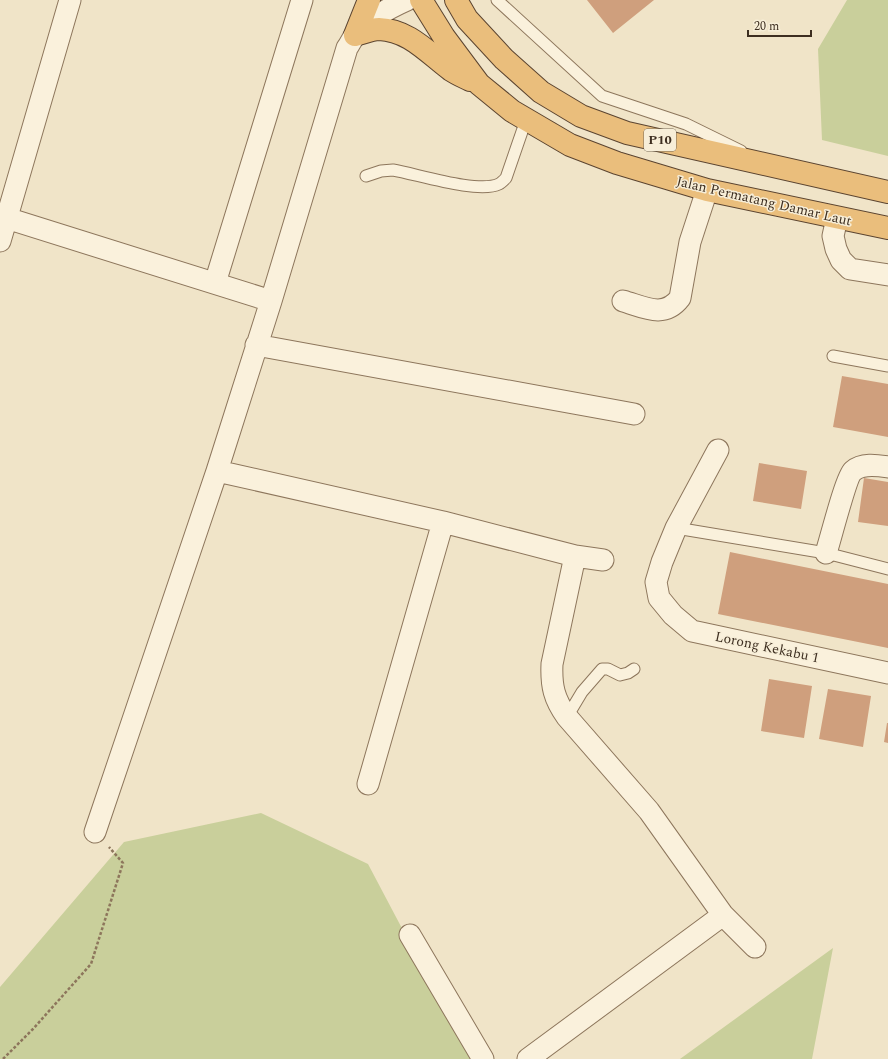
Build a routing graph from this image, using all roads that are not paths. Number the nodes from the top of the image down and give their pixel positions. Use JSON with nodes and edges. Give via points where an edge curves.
{"nodes":[{"id":1,"x":70,"y":0,"type":"edge"},
{"id":2,"x":302,"y":0,"type":"edge"},
{"id":3,"x":369,"y":0,"type":"edge"},
{"id":4,"x":406,"y":0,"type":"edge"},
{"id":5,"x":421,"y":0,"type":"edge"},
{"id":6,"x":456,"y":0,"type":"edge"},
{"id":7,"x":497,"y":0,"type":"edge"},
{"id":8,"x":355,"y":35,"type":"junction"},
{"id":9,"x":479,"y":84,"type":"junction"},
{"id":10,"x":526,"y":120,"type":"junction"},
{"id":11,"x":774,"y":167,"type":"junction"},
{"id":12,"x":366,"y":176,"type":"dead end"},
{"id":13,"x":707,"y":190,"type":"junction"},
{"id":14,"x":888,"y":192,"type":"edge"},
{"id":15,"x":4,"y":217,"type":"edge"},
{"id":16,"x":837,"y":218,"type":"junction"},
{"id":17,"x":888,"y":228,"type":"edge"},
{"id":18,"x":0,"y":241,"type":"edge"},
{"id":19,"x":888,"y":275,"type":"edge"},
{"id":20,"x":215,"y":283,"type":"junction"},
{"id":21,"x":271,"y":301,"type":"junction"},
{"id":22,"x":623,"y":301,"type":"dead end"},
{"id":23,"x":256,"y":346,"type":"junction"},
{"id":24,"x":833,"y":356,"type":"dead end"},
{"id":25,"x":888,"y":366,"type":"edge"},
{"id":26,"x":634,"y":414,"type":"dead end"},
{"id":27,"x":718,"y":450,"type":"dead end"},
{"id":28,"x":888,"y":467,"type":"edge"},
{"id":29,"x":217,"y":471,"type":"junction"},
{"id":30,"x":443,"y":522,"type":"junction"},
{"id":31,"x":676,"y":528,"type":"junction"},
{"id":32,"x":826,"y":553,"type":"junction"},
{"id":33,"x":575,"y":556,"type":"junction"},
{"id":34,"x":603,"y":560,"type":"dead end"},
{"id":35,"x":888,"y":569,"type":"edge"},
{"id":36,"x":634,"y":669,"type":"dead end"},
{"id":37,"x":888,"y":673,"type":"edge"},
{"id":38,"x":566,"y":717,"type":"junction"},
{"id":39,"x":368,"y":784,"type":"dead end"},
{"id":40,"x":95,"y":832,"type":"road end"},
{"id":41,"x":723,"y":915,"type":"junction"},
{"id":42,"x":410,"y":934,"type":"dead end"},
{"id":43,"x":755,"y":947,"type":"dead end"},
{"id":44,"x":483,"y":1059,"type":"edge"},
{"id":45,"x":528,"y":1059,"type":"edge"}],
"edges":[{"from":1,"to":15,"type":"street"},
{"from":2,"to":20,"type":"street"},
{"from":3,"to":8,"type":"highway"},
{"from":4,"to":8,"type":"street","via":[[374,19]]},
{"from":5,"to":9,"type":"highway","name":"Jalan Permatang Damar Laut","number":"P10","via":[[444,37]]},
{"from":6,"to":11,"type":"highway","number":"P10","via":[[467,19],[504,59],[541,92],[581,116],[627,133]]},
{"from":7,"to":11,"type":"lane","via":[[602,96],[686,124]]},
{"from":8,"to":9,"type":"highway","via":[[378,29],[408,36],[452,70]]},
{"from":8,"to":21,"type":"street","via":[[347,48]]},
{"from":9,"to":10,"type":"highway","name":"Jalan Permatang Damar Laut","number":"P10"},
{"from":10,"to":12,"type":"lane","via":[[506,178],[499,184],[488,187],[466,186],[393,170]]},
{"from":10,"to":13,"type":"highway","name":"Jalan Permatang Damar Laut","number":"P10","via":[[570,145],[617,163]]},
{"from":11,"to":14,"type":"highway","number":"P10"},
{"from":13,"to":16,"type":"highway","name":"Jalan Permatang Damar Laut","number":"P10"},
{"from":13,"to":22,"type":"street","via":[[690,242],[680,298],[675,305],[666,310],[657,310]]},
{"from":15,"to":18,"type":"street"},
{"from":15,"to":20,"type":"street"},
{"from":16,"to":17,"type":"highway","name":"Jalan Permatang Damar Laut","number":"P10"},
{"from":16,"to":19,"type":"street","via":[[833,236],[841,260],[850,269]]},
{"from":20,"to":21,"type":"street"},
{"from":21,"to":23,"type":"street"},
{"from":23,"to":26,"type":"street"},
{"from":23,"to":29,"type":"street"},
{"from":24,"to":25,"type":"lane"},
{"from":27,"to":31,"type":"street"},
{"from":28,"to":32,"type":"street","via":[[876,464],[862,466],[852,472]]},
{"from":29,"to":30,"type":"street"},
{"from":29,"to":40,"type":"street"},
{"from":30,"to":33,"type":"street"},
{"from":30,"to":39,"type":"street"},
{"from":31,"to":32,"type":"lane"},
{"from":31,"to":37,"type":"street","name":"Lorong Kekabu 1","via":[[656,582],[659,598],[673,615],[692,631]]},
{"from":32,"to":35,"type":"lane"},
{"from":33,"to":34,"type":"street"},
{"from":33,"to":38,"type":"street","via":[[551,679],[553,693]]},
{"from":36,"to":38,"type":"lane","via":[[620,675],[602,669],[582,692]]},
{"from":38,"to":41,"type":"street","via":[[649,810]]},
{"from":41,"to":43,"type":"street"},
{"from":41,"to":45,"type":"street"},
{"from":42,"to":44,"type":"street"}]}
